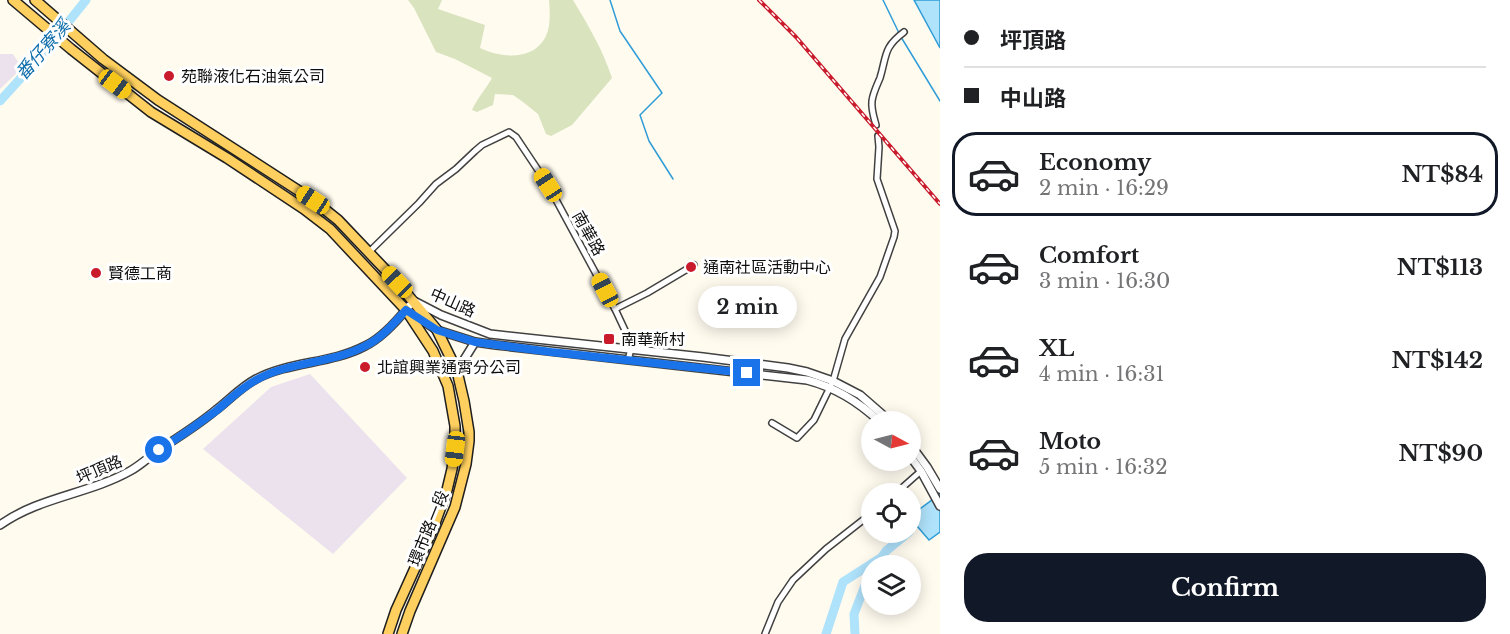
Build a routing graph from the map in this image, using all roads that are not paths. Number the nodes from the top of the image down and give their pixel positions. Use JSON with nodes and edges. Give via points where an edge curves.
{"nodes":[{"id":1,"x":13,"y":0,"type":"edge"},
{"id":2,"x":35,"y":0,"type":"edge"},
{"id":3,"x":904,"y":32,"type":"dead end"},
{"id":4,"x":876,"y":125,"type":"dead end"},
{"id":5,"x":878,"y":136,"type":"dead end"},
{"id":6,"x":368,"y":253,"type":"junction"},
{"id":7,"x":694,"y":265,"type":"dead end"},
{"id":8,"x":413,"y":300,"type":"junction"},
{"id":9,"x":615,"y":309,"type":"junction"},
{"id":10,"x":406,"y":310,"type":"junction"},
{"id":11,"x":437,"y":330,"type":"junction"},
{"id":12,"x":475,"y":342,"type":"junction"},
{"id":13,"x":631,"y":350,"type":"junction"},
{"id":14,"x":628,"y":360,"type":"junction"},
{"id":15,"x":457,"y":370,"type":"junction"},
{"id":16,"x":831,"y":385,"type":"junction"},
{"id":17,"x":866,"y":411,"type":"edge"},
{"id":18,"x":878,"y":411,"type":"edge"},
{"id":19,"x":772,"y":423,"type":"dead end"},
{"id":20,"x":921,"y":464,"type":"edge"},
{"id":21,"x":921,"y":466,"type":"edge"},
{"id":22,"x":924,"y":469,"type":"junction"},
{"id":23,"x":908,"y":483,"type":"edge"},
{"id":24,"x":940,"y":489,"type":"edge"},
{"id":25,"x":940,"y":506,"type":"edge"},
{"id":26,"x":861,"y":522,"type":"edge"},
{"id":27,"x":0,"y":525,"type":"edge"},
{"id":28,"x":388,"y":634,"type":"edge"},
{"id":29,"x":402,"y":634,"type":"edge"},
{"id":30,"x":765,"y":634,"type":"edge"}],
"edges":[{"from":1,"to":10,"type":"main road","name":"中山路","via":[[151,112],[244,169],[330,229]]},
{"from":2,"to":6,"type":"main road","name":"中山路","via":[[158,100],[313,200]]},
{"from":3,"to":4,"type":"street","via":[[887,49],[882,63],[872,104]]},
{"from":5,"to":16,"type":"street","via":[[877,179],[895,231],[879,277],[845,339]]},
{"from":6,"to":8,"type":"main road","name":"中山路"},
{"from":6,"to":9,"type":"street","name":"南華路","via":[[436,184],[482,146],[510,132],[548,185]]},
{"from":7,"to":9,"type":"street"},
{"from":8,"to":10,"type":"street","name":"坪頂路"},
{"from":8,"to":11,"type":"main road","name":"環市路一段"},
{"from":8,"to":13,"type":"street","name":"中山路","via":[[490,334]]},
{"from":9,"to":13,"type":"street","name":"南華路"},
{"from":10,"to":11,"type":"street","name":"中山路"},
{"from":10,"to":27,"type":"street","name":"坪頂路","via":[[366,346],[256,379],[132,470],[75,494],[32,506]]},
{"from":10,"to":28,"type":"main road","name":"環市路一段","via":[[433,351],[448,386],[455,449],[447,490],[434,526]]},
{"from":11,"to":12,"type":"street","name":"中山路"},
{"from":11,"to":15,"type":"main road","name":"環市路一段"},
{"from":12,"to":14,"type":"street","name":"中山路"},
{"from":12,"to":15,"type":"street"},
{"from":13,"to":14,"type":"street"},
{"from":13,"to":16,"type":"street","name":"中山路","via":[[788,368],[807,372]]},
{"from":14,"to":16,"type":"street","name":"中山路"},
{"from":15,"to":29,"type":"main road","name":"環市路一段","via":[[469,432],[466,464],[455,507]]},
{"from":16,"to":17,"type":"street","name":"中山路"},
{"from":16,"to":18,"type":"street","name":"中山路","via":[[860,395]]},
{"from":16,"to":19,"type":"street","via":[[814,420],[797,438]]},
{"from":20,"to":22,"type":"street"},
{"from":21,"to":22,"type":"street"},
{"from":22,"to":23,"type":"street"},
{"from":22,"to":24,"type":"street"},
{"from":22,"to":25,"type":"street"},
{"from":26,"to":30,"type":"street","via":[[793,580],[778,602]]}]}
